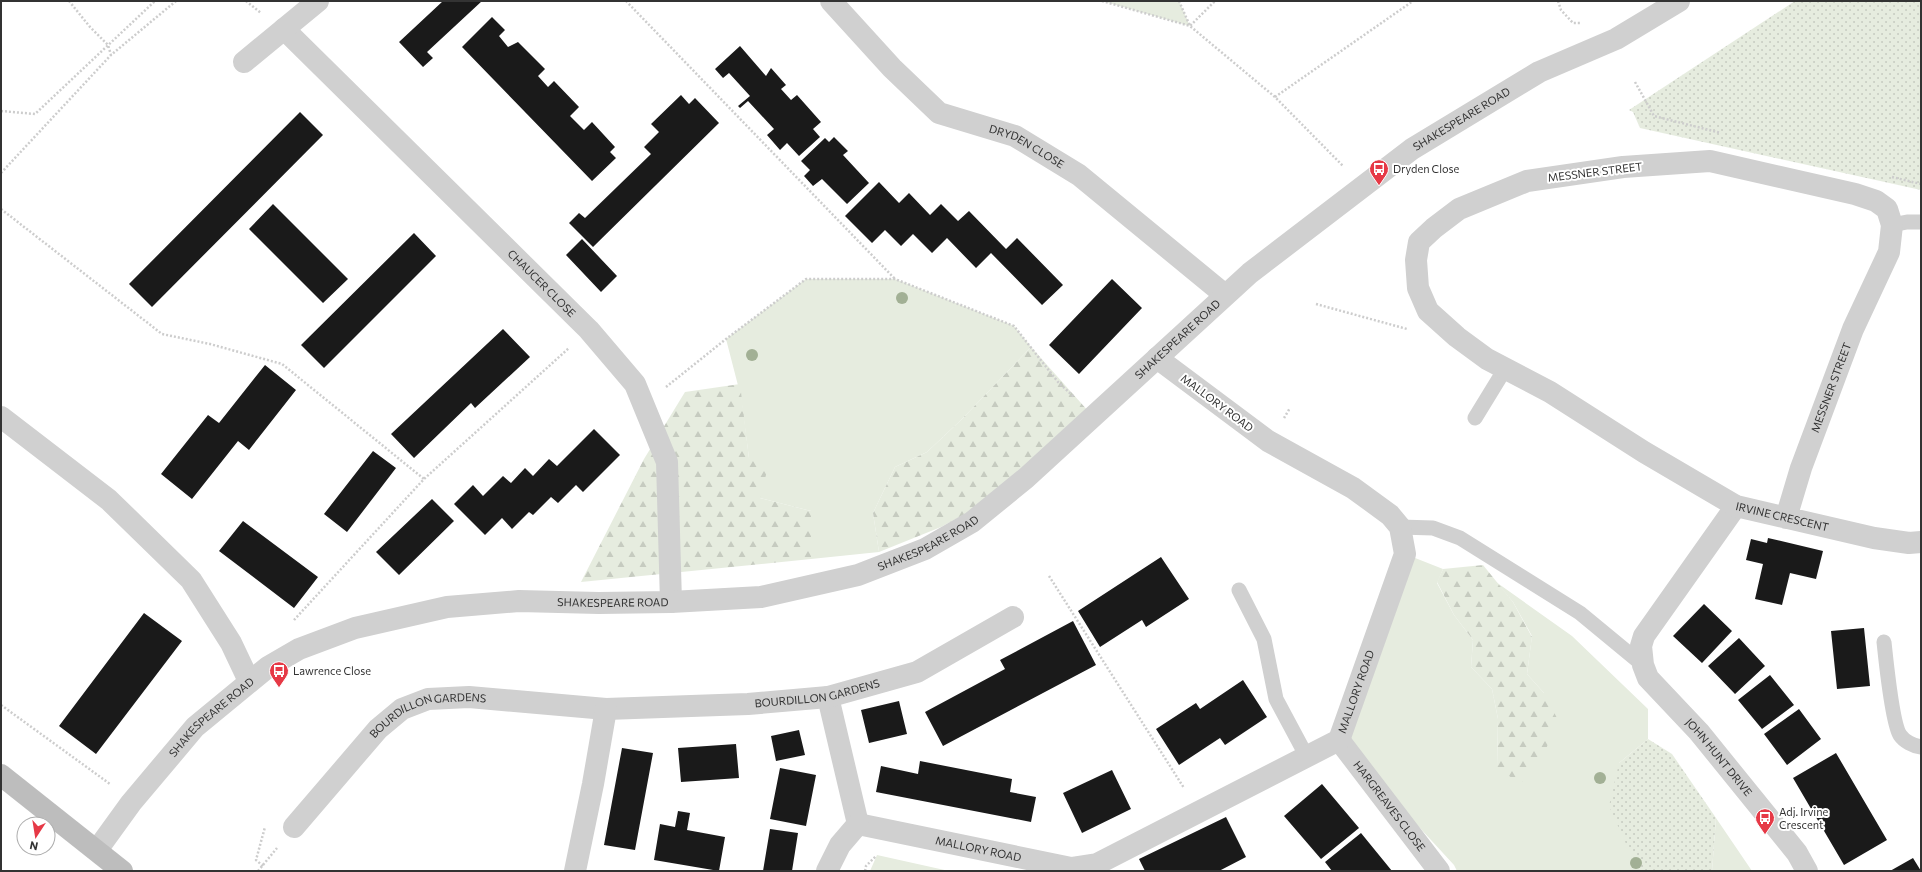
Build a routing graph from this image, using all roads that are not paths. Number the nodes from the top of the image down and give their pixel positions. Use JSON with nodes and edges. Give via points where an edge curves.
{"nodes":[{"id":1,"x":318,"y":1,"type":"edge"},
{"id":2,"x":831,"y":1,"type":"edge"},
{"id":3,"x":1679,"y":1,"type":"edge"},
{"id":4,"x":284,"y":29,"type":"junction"},
{"id":5,"x":244,"y":62,"type":"dead end"},
{"id":6,"x":1921,"y":222,"type":"edge"},
{"id":7,"x":1892,"y":225,"type":"junction"},
{"id":8,"x":1225,"y":295,"type":"junction"},
{"id":9,"x":1157,"y":358,"type":"junction"},
{"id":10,"x":1505,"y":369,"type":"junction"},
{"id":11,"x":1,"y":417,"type":"edge"},
{"id":12,"x":1475,"y":418,"type":"dead end"},
{"id":13,"x":1736,"y":506,"type":"junction"},
{"id":14,"x":1786,"y":518,"type":"junction"},
{"id":15,"x":1400,"y":527,"type":"junction"},
{"id":16,"x":1921,"y":542,"type":"edge"},
{"id":17,"x":1239,"y":590,"type":"dead end"},
{"id":18,"x":671,"y":602,"type":"junction"},
{"id":19,"x":1013,"y":617,"type":"dead end"},
{"id":20,"x":1884,"y":642,"type":"dead end"},
{"id":21,"x":1643,"y":665,"type":"junction"},
{"id":22,"x":249,"y":681,"type":"junction"},
{"id":23,"x":828,"y":697,"type":"junction"},
{"id":24,"x":606,"y":710,"type":"junction"},
{"id":25,"x":1339,"y":740,"type":"junction"},
{"id":26,"x":1921,"y":747,"type":"edge"},
{"id":27,"x":1307,"y":756,"type":"junction"},
{"id":28,"x":1,"y":775,"type":"edge"},
{"id":29,"x":858,"y":824,"type":"junction"},
{"id":30,"x":294,"y":827,"type":"dead end"},
{"id":31,"x":97,"y":850,"type":"junction"},
{"id":32,"x":122,"y":871,"type":"edge"},
{"id":33,"x":576,"y":871,"type":"edge"},
{"id":34,"x":827,"y":871,"type":"edge"},
{"id":35,"x":1439,"y":871,"type":"edge"},
{"id":36,"x":1807,"y":871,"type":"edge"}],
"edges":[{"from":1,"to":4,"type":"street"},
{"from":2,"to":8,"type":"street","name":"DRYDEN CLOSE","via":[[892,68],[938,113],[1015,136],[1079,175]]},
{"from":3,"to":8,"type":"street","name":"SHAKESPEARE ROAD","via":[[1616,39],[1539,72],[1412,149]]},
{"from":4,"to":5,"type":"street"},
{"from":4,"to":18,"type":"street","name":"CHAUCER CLOSE","via":[[589,330],[635,384],[667,462]]},
{"from":6,"to":7,"type":"lane"},
{"from":7,"to":10,"type":"street","name":"MESSNER STREET","via":[[1888,209],[1855,194],[1710,161],[1624,167],[1527,181],[1459,209],[1419,242],[1416,260],[1418,288],[1428,311],[1451,332]]},
{"from":7,"to":14,"type":"street","name":"MESSNER STREET","via":[[1889,252],[1853,329],[1801,468]]},
{"from":8,"to":9,"type":"street","name":"SHAKESPEARE ROAD"},
{"from":9,"to":15,"type":"street","name":"MALLORY ROAD","via":[[1268,441],[1371,500]]},
{"from":9,"to":18,"type":"street","name":"SHAKESPEARE ROAD","via":[[1026,478],[972,522],[925,549],[858,575],[761,596]]},
{"from":10,"to":12,"type":"lane"},
{"from":10,"to":13,"type":"street","name":"MESSNER STREET","via":[[1550,392],[1644,452]]},
{"from":11,"to":22,"type":"street","via":[[108,500],[190,580],[231,643]]},
{"from":13,"to":14,"type":"street","name":"IRVINE CRESCENT"},
{"from":13,"to":21,"type":"street","name":"IRVINE CRESCENT","via":[[1644,636],[1641,646]]},
{"from":14,"to":16,"type":"street","name":"IRVINE CRESCENT","via":[[1874,538],[1909,543]]},
{"from":15,"to":21,"type":"lane","via":[[1433,528],[1460,538],[1580,613]]},
{"from":15,"to":25,"type":"street","name":"MALLORY ROAD","via":[[1405,554]]},
{"from":17,"to":27,"type":"lane","via":[[1264,639],[1276,698]]},
{"from":18,"to":22,"type":"street","name":"SHAKESPEARE ROAD","via":[[520,601],[448,607],[354,628],[299,649]]},
{"from":19,"to":23,"type":"street","name":"BOURDILLON GARDENS","via":[[917,672]]},
{"from":20,"to":26,"type":"lane","via":[[1894,714],[1900,734],[1909,744]]},
{"from":21,"to":36,"type":"street","name":"JOHN HUNT DRIVE","via":[[1648,678],[1699,732],[1797,853]]},
{"from":22,"to":31,"type":"street","name":"SHAKESPEARE ROAD","via":[[196,727],[131,803]]},
{"from":23,"to":24,"type":"street","name":"BOURDILLON GARDENS","via":[[748,704]]},
{"from":23,"to":29,"type":"street"},
{"from":24,"to":30,"type":"street","name":"BOURDILLON GARDENS","via":[[469,697],[428,700],[402,709],[378,729]]},
{"from":24,"to":33,"type":"street"},
{"from":25,"to":27,"type":"street","name":"MALLORY ROAD"},
{"from":25,"to":35,"type":"street","name":"HARGREAVES CLOSE"},
{"from":27,"to":29,"type":"street","name":"MALLORY ROAD","via":[[1096,864],[1071,868]]},
{"from":28,"to":31,"type":"street"},
{"from":29,"to":34,"type":"street","via":[[840,845]]},
{"from":31,"to":32,"type":"street"}]}
